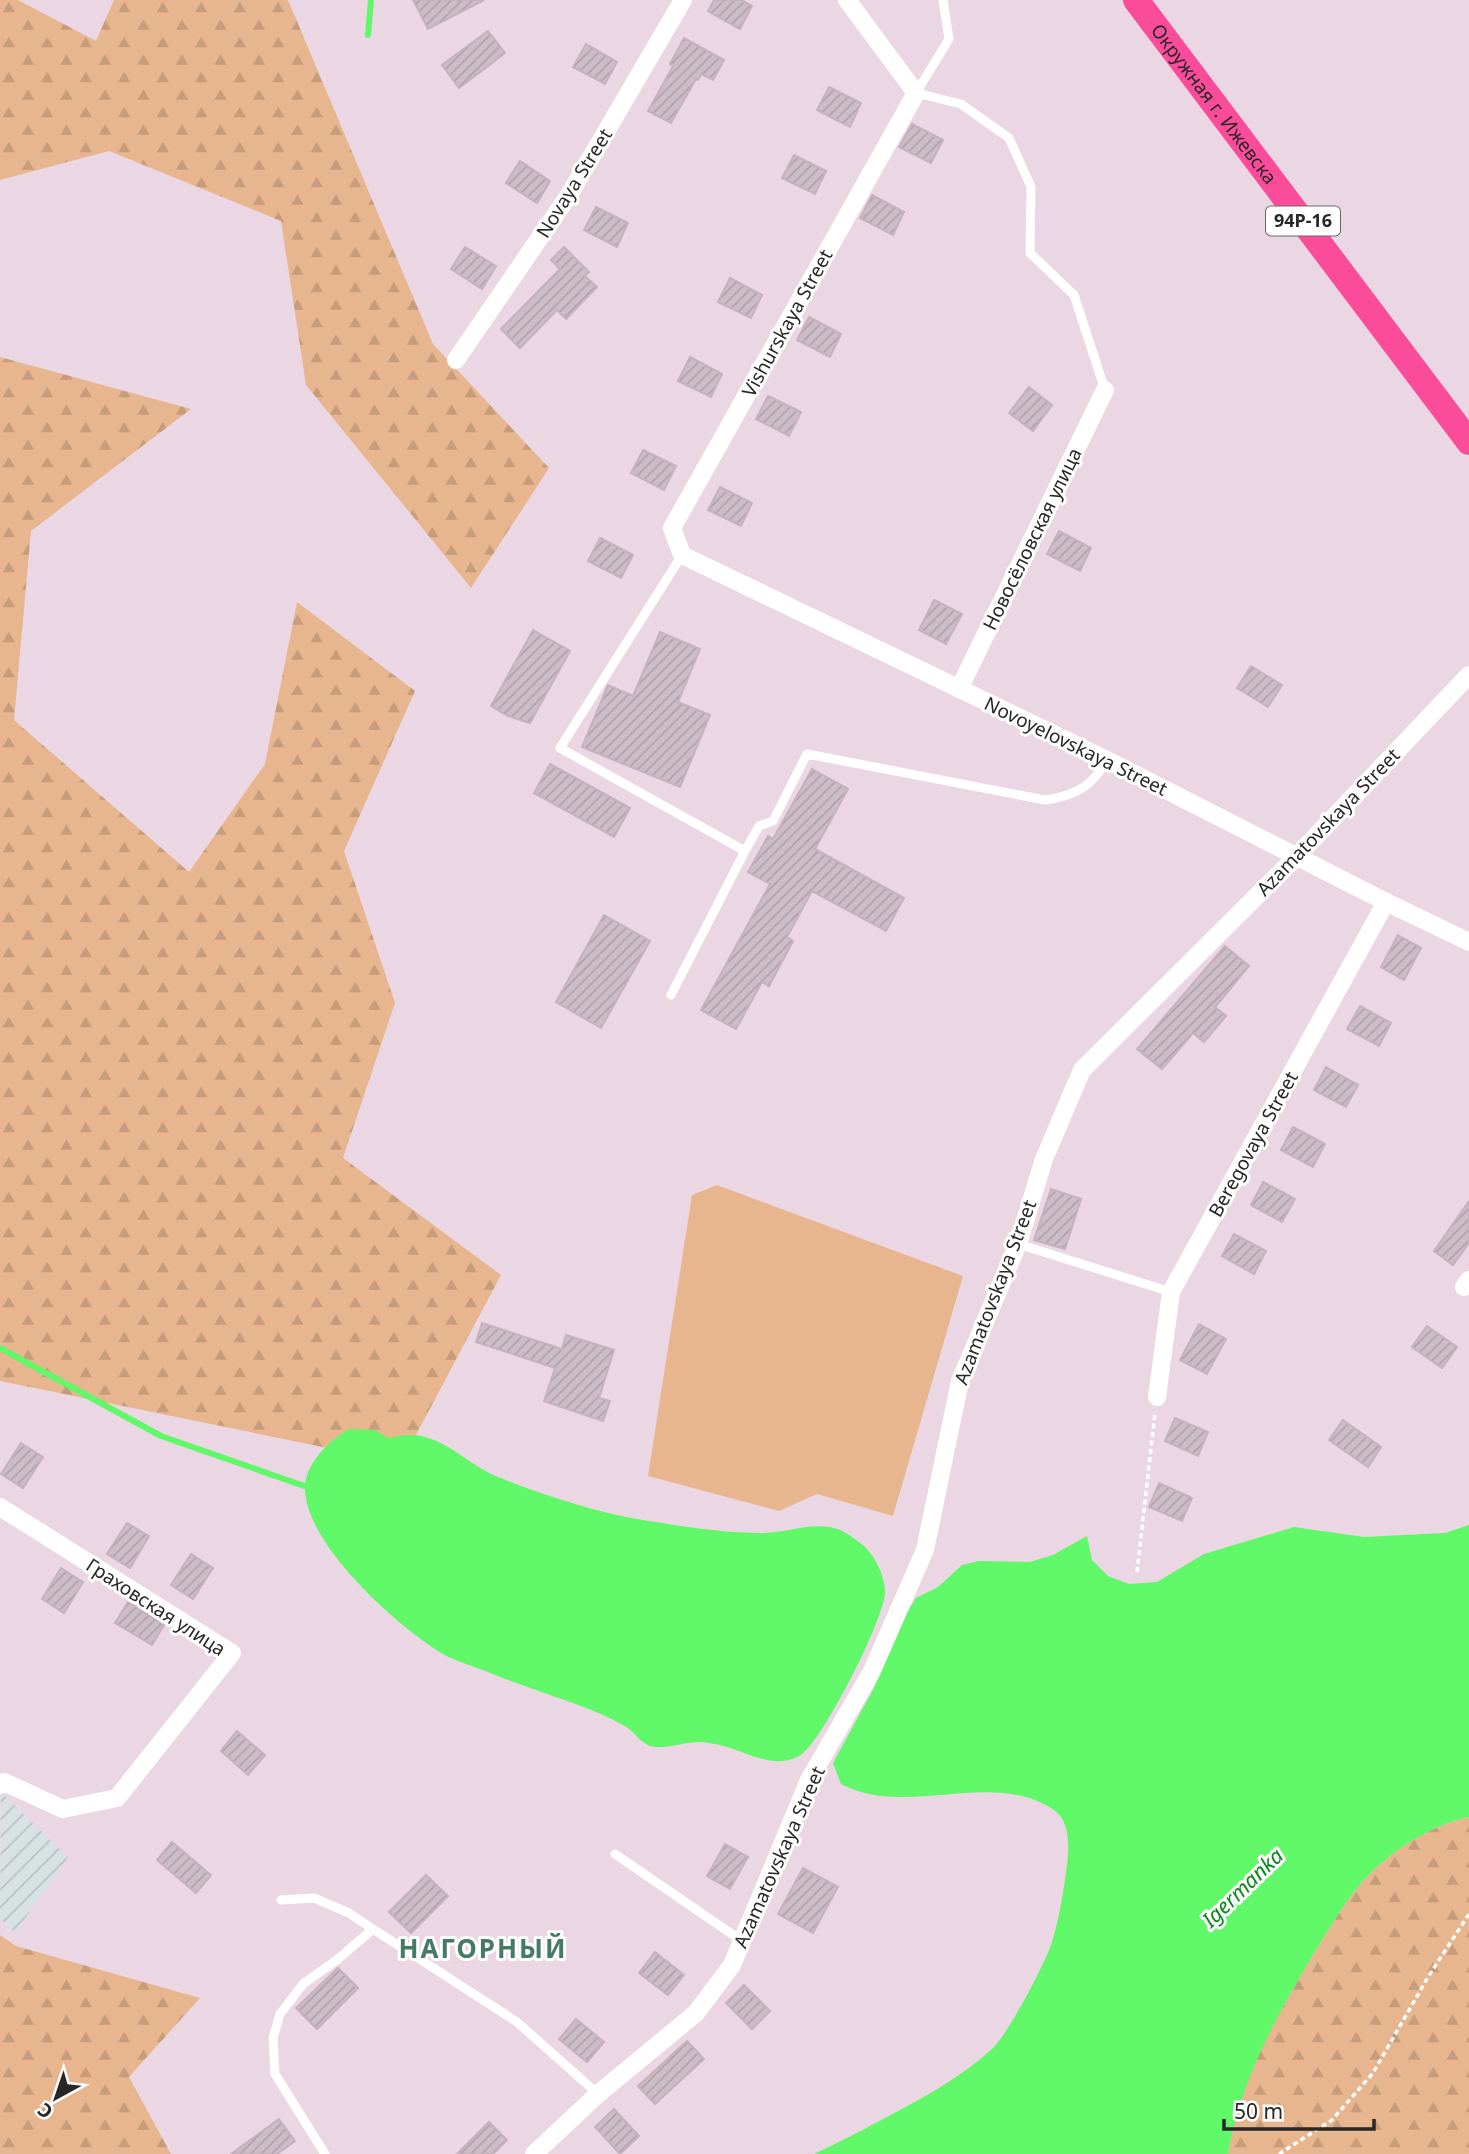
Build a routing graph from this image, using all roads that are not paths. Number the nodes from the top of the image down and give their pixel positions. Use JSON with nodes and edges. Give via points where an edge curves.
{"nodes":[{"id":1,"x":683,"y":0,"type":"edge"},
{"id":2,"x":847,"y":0,"type":"edge"},
{"id":3,"x":943,"y":0,"type":"edge"},
{"id":4,"x":1136,"y":0,"type":"edge"},
{"id":5,"x":916,"y":93,"type":"junction"},
{"id":6,"x":456,"y":360,"type":"dead end"},
{"id":7,"x":1105,"y":390,"type":"joint"},
{"id":8,"x":1469,"y":442,"type":"edge"},
{"id":9,"x":682,"y":555,"type":"junction"},
{"id":10,"x":1469,"y":675,"type":"edge"},
{"id":11,"x":959,"y":689,"type":"junction"},
{"id":12,"x":1107,"y":760,"type":"junction"},
{"id":13,"x":745,"y":851,"type":"junction"},
{"id":14,"x":1296,"y":857,"type":"junction"},
{"id":15,"x":1386,"y":902,"type":"junction"},
{"id":16,"x":1469,"y":942,"type":"edge"},
{"id":17,"x":671,"y":995,"type":"dead end"},
{"id":18,"x":1018,"y":1244,"type":"junction"},
{"id":19,"x":1171,"y":1292,"type":"junction"},
{"id":20,"x":1157,"y":1397,"type":"road end"},
{"id":21,"x":0,"y":1507,"type":"edge"},
{"id":22,"x":0,"y":1784,"type":"edge"},
{"id":23,"x":615,"y":1854,"type":"dead end"},
{"id":24,"x":281,"y":1900,"type":"dead end"},
{"id":25,"x":373,"y":1929,"type":"junction"},
{"id":26,"x":742,"y":1941,"type":"junction"},
{"id":27,"x":598,"y":2094,"type":"junction"},
{"id":28,"x":325,"y":2154,"type":"edge"},
{"id":29,"x":534,"y":2154,"type":"edge"}],
"edges":[{"from":1,"to":6,"type":"street","name":"Novaya Street","via":[[569,195]]},
{"from":2,"to":5,"type":"street"},
{"from":3,"to":5,"type":"lane","via":[[949,39]]},
{"from":4,"to":8,"type":"main road","name":"Окружная г. Ижевска","number":"94Р-16"},
{"from":5,"to":7,"type":"lane","via":[[961,104],[1009,138],[1031,187],[1030,254],[1074,295]]},
{"from":5,"to":9,"type":"street","name":"Vishurskaya Street","via":[[673,527]]},
{"from":7,"to":11,"type":"street","name":"Новосёловская улица"},
{"from":9,"to":11,"type":"street","name":"Novoyelovskaya Street"},
{"from":9,"to":13,"type":"lane","via":[[560,748]]},
{"from":10,"to":14,"type":"street","name":"Azamatovskaya Street"},
{"from":11,"to":12,"type":"street","name":"Novoyelovskaya Street"},
{"from":12,"to":13,"type":"lane","via":[[1097,777],[1068,797],[1045,800],[807,754],[773,821],[759,826]]},
{"from":12,"to":14,"type":"street","name":"Novoyelovskaya Street"},
{"from":13,"to":17,"type":"lane"},
{"from":14,"to":15,"type":"street","name":"Novoyelovskaya Street"},
{"from":14,"to":18,"type":"street","name":"Azamatovskaya Street","via":[[1082,1070],[1044,1159]]},
{"from":15,"to":16,"type":"street","name":"Novoyelovskaya Street"},
{"from":15,"to":19,"type":"street","name":"Beregovaya Street"},
{"from":18,"to":19,"type":"lane"},
{"from":18,"to":26,"type":"street","name":"Azamatovskaya Street","via":[[960,1381],[925,1550],[873,1671],[809,1780]]},
{"from":19,"to":20,"type":"street","name":"Beregovaya Street"},
{"from":21,"to":22,"type":"street","name":"Граховская улица","via":[[232,1653],[117,1798],[63,1809]]},
{"from":23,"to":26,"type":"lane"},
{"from":24,"to":25,"type":"lane","via":[[314,1898]]},
{"from":25,"to":27,"type":"lane","via":[[517,2022]]},
{"from":25,"to":28,"type":"lane","via":[[303,1984],[280,2014],[273,2038],[275,2074]]},
{"from":26,"to":27,"type":"street","name":"Azamatovskaya Street","via":[[732,1965],[696,2013]]},
{"from":27,"to":29,"type":"street","name":"Azamatovskaya Street"}]}
